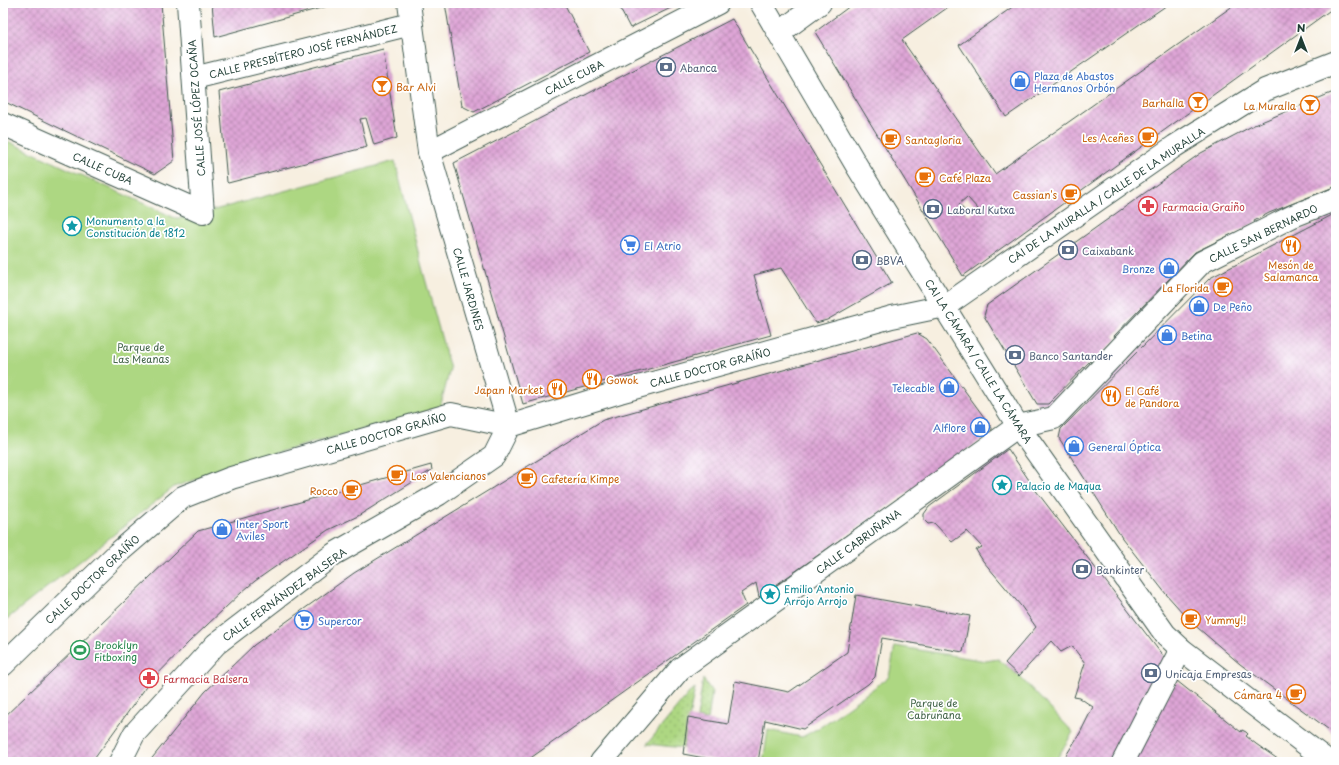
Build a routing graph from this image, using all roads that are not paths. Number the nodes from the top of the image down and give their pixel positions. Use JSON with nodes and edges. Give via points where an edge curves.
{"nodes":[{"id":1,"x":188,"y":3,"type":"edge"},
{"id":2,"x":718,"y":3,"type":"edge"},
{"id":3,"x":761,"y":3,"type":"edge"},
{"id":4,"x":820,"y":3,"type":"edge"},
{"id":5,"x":410,"y":13,"type":"edge"},
{"id":6,"x":779,"y":32,"type":"junction"},
{"id":7,"x":1336,"y":62,"type":"edge"},
{"id":8,"x":194,"y":78,"type":"junction"},
{"id":9,"x":3,"y":124,"type":"edge"},
{"id":10,"x":429,"y":152,"type":"junction"},
{"id":11,"x":1336,"y":199,"type":"edge"},
{"id":12,"x":203,"y":213,"type":"joint"},
{"id":13,"x":945,"y":306,"type":"junction"},
{"id":14,"x":509,"y":426,"type":"junction"},
{"id":15,"x":1018,"y":426,"type":"junction"},
{"id":16,"x":1181,"y":649,"type":"junction"},
{"id":17,"x":12,"y":651,"type":"edge"},
{"id":18,"x":3,"y":665,"type":"edge"},
{"id":19,"x":120,"y":762,"type":"edge"},
{"id":20,"x":601,"y":762,"type":"edge"},
{"id":21,"x":1123,"y":762,"type":"edge"},
{"id":22,"x":1329,"y":762,"type":"edge"}],
"edges":[{"from":1,"to":8,"type":"street","name":"CALLE JOSÉ LÓPEZ OCAÑA"},
{"from":2,"to":10,"type":"street","name":"CALLE CUBA"},
{"from":3,"to":6,"type":"street","name":"CAI LA CÁMARA / CALLE LA CÁMARA"},
{"from":4,"to":6,"type":"street"},
{"from":5,"to":8,"type":"street","name":"CALLE PRESBÍTERO JOSÉ FERNÁNDEZ"},
{"from":5,"to":10,"type":"street","name":"CALLE JARDINES"},
{"from":6,"to":13,"type":"street","name":"CAI LA CÁMARA / CALLE LA CÁMARA","via":[[858,168]]},
{"from":7,"to":13,"type":"street","name":"CAI DE LA MURALLA / CALLE DE LA MURALLA","via":[[1265,90],[1175,146]]},
{"from":8,"to":12,"type":"street","name":"CALLE JOSÉ LÓPEZ OCAÑA"},
{"from":9,"to":12,"type":"street","name":"CALLE CUBA"},
{"from":10,"to":14,"type":"street","name":"CALLE JARDINES"},
{"from":11,"to":15,"type":"street","name":"CALLE SAN BERNARDO","via":[[1293,216],[1202,262],[1054,418]]},
{"from":13,"to":14,"type":"street","name":"CALLE DOCTOR GRAÍÑO","via":[[892,317],[620,392]]},
{"from":13,"to":15,"type":"street","name":"CAI LA CÁMARA / CALLE LA CÁMARA"},
{"from":14,"to":17,"type":"street","name":"CALLE DOCTOR GRAÍÑO","via":[[452,414],[231,478],[183,497]]},
{"from":14,"to":19,"type":"street","name":"CALLE FERNÁNDEZ BALSERA","via":[[494,456],[439,494],[334,554],[216,644],[134,734]]},
{"from":15,"to":16,"type":"street","name":"CAI LA CÁMARA / CALLE LA CÁMARA","via":[[1165,634]]},
{"from":15,"to":20,"type":"street","name":"CALLE CABRUÑANA","via":[[680,669]]},
{"from":16,"to":21,"type":"street"},
{"from":16,"to":22,"type":"street","name":"CAI LA CÁMARA / CALLE LA CÁMARA"},
{"from":17,"to":18,"type":"street","name":"CALLE DOCTOR GRAÍÑO"}]}
